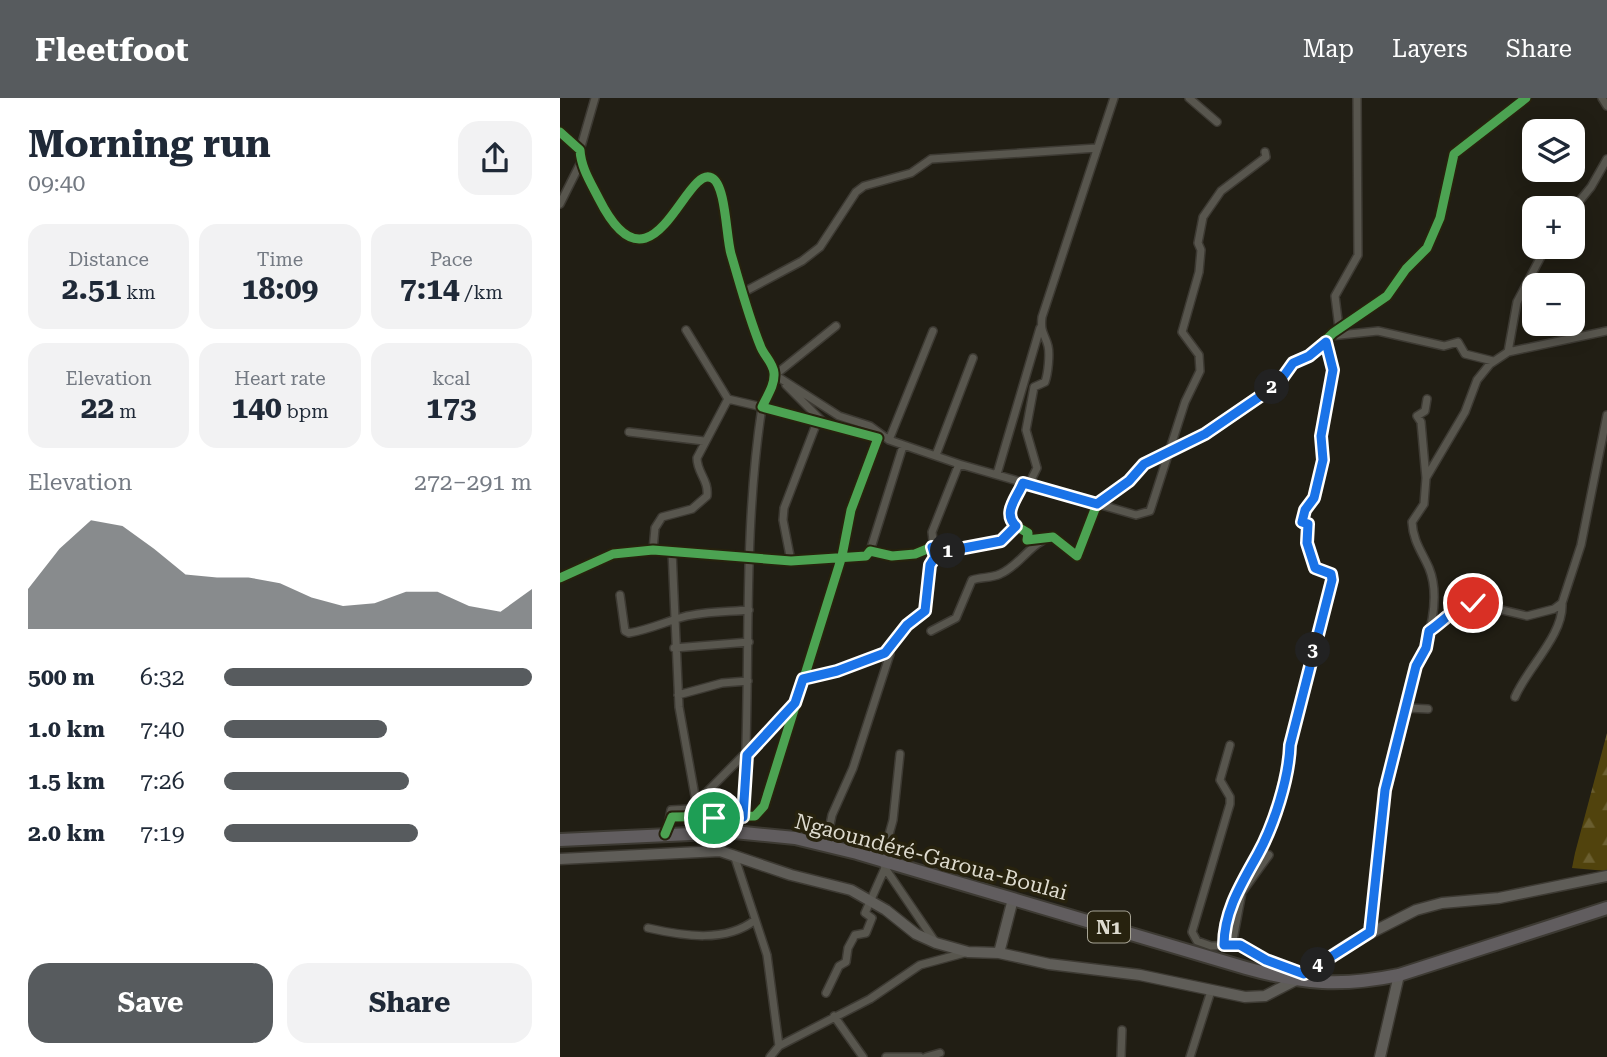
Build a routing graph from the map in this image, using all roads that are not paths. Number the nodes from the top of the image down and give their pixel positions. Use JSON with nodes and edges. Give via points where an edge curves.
{"nodes":[{"id":1,"x":595,"y":98,"type":"edge"},
{"id":2,"x":1114,"y":98,"type":"edge"},
{"id":3,"x":1189,"y":98,"type":"edge"},
{"id":4,"x":1357,"y":98,"type":"edge"},
{"id":5,"x":1526,"y":98,"type":"edge"},
{"id":6,"x":1602,"y":98,"type":"edge"},
{"id":7,"x":1607,"y":106,"type":"edge"},
{"id":8,"x":1217,"y":122,"type":"dead end"},
{"id":9,"x":560,"y":132,"type":"edge"},
{"id":10,"x":1097,"y":148,"type":"junction"},
{"id":11,"x":580,"y":150,"type":"junction"},
{"id":12,"x":1265,"y":152,"type":"dead end"},
{"id":13,"x":1607,"y":159,"type":"edge"},
{"id":14,"x":581,"y":162,"type":"junction"},
{"id":15,"x":1584,"y":196,"type":"edge"},
{"id":16,"x":560,"y":204,"type":"edge"},
{"id":17,"x":1540,"y":259,"type":"edge"},
{"id":18,"x":744,"y":292,"type":"junction"},
{"id":19,"x":836,"y":326,"type":"dead end"},
{"id":20,"x":1041,"y":326,"type":"junction"},
{"id":21,"x":1339,"y":328,"type":"junction"},
{"id":22,"x":686,"y":330,"type":"dead end"},
{"id":23,"x":933,"y":331,"type":"dead end"},
{"id":24,"x":1607,"y":331,"type":"edge"},
{"id":25,"x":1328,"y":339,"type":"junction"},
{"id":26,"x":1508,"y":352,"type":"junction"},
{"id":27,"x":973,"y":358,"type":"dead end"},
{"id":28,"x":1494,"y":361,"type":"junction"},
{"id":29,"x":775,"y":375,"type":"junction"},
{"id":30,"x":727,"y":399,"type":"junction"},
{"id":31,"x":1427,"y":399,"type":"dead end"},
{"id":32,"x":762,"y":407,"type":"junction"},
{"id":33,"x":1607,"y":415,"type":"edge"},
{"id":34,"x":817,"y":422,"type":"junction"},
{"id":35,"x":828,"y":425,"type":"junction"},
{"id":36,"x":629,"y":432,"type":"dead end"},
{"id":37,"x":889,"y":440,"type":"junction"},
{"id":38,"x":704,"y":441,"type":"junction"},
{"id":39,"x":903,"y":446,"type":"junction"},
{"id":40,"x":1168,"y":452,"type":"junction"},
{"id":41,"x":936,"y":455,"type":"junction"},
{"id":42,"x":959,"y":464,"type":"junction"},
{"id":43,"x":997,"y":474,"type":"junction"},
{"id":44,"x":1426,"y":478,"type":"junction"},
{"id":45,"x":1023,"y":483,"type":"junction"},
{"id":46,"x":1097,"y":504,"type":"junction"},
{"id":47,"x":1016,"y":526,"type":"junction"},
{"id":48,"x":1049,"y":538,"type":"junction"},
{"id":49,"x":932,"y":547,"type":"junction"},
{"id":50,"x":653,"y":550,"type":"junction"},
{"id":51,"x":672,"y":551,"type":"junction"},
{"id":52,"x":870,"y":551,"type":"junction"},
{"id":53,"x":842,"y":556,"type":"junction"},
{"id":54,"x":750,"y":559,"type":"junction"},
{"id":55,"x":791,"y":561,"type":"junction"},
{"id":56,"x":560,"y":578,"type":"edge"},
{"id":57,"x":620,"y":594,"type":"dead end"},
{"id":58,"x":1562,"y":603,"type":"junction"},
{"id":59,"x":749,"y":610,"type":"junction"},
{"id":60,"x":674,"y":621,"type":"junction"},
{"id":61,"x":931,"y":631,"type":"dead end"},
{"id":62,"x":1429,"y":631,"type":"junction"},
{"id":63,"x":749,"y":642,"type":"junction"},
{"id":64,"x":674,"y":648,"type":"junction"},
{"id":65,"x":888,"y":648,"type":"junction"},
{"id":66,"x":803,"y":679,"type":"junction"},
{"id":67,"x":748,"y":681,"type":"junction"},
{"id":68,"x":678,"y":695,"type":"junction"},
{"id":69,"x":1515,"y":697,"type":"dead end"},
{"id":70,"x":795,"y":703,"type":"junction"},
{"id":71,"x":1408,"y":708,"type":"junction"},
{"id":72,"x":1428,"y":709,"type":"dead end"},
{"id":73,"x":1230,"y":745,"type":"dead end"},
{"id":74,"x":900,"y":754,"type":"dead end"},
{"id":75,"x":747,"y":755,"type":"junction"},
{"id":76,"x":697,"y":801,"type":"junction"},
{"id":77,"x":743,"y":817,"type":"junction"},
{"id":78,"x":699,"y":818,"type":"junction"},
{"id":79,"x":667,"y":827,"type":"junction"},
{"id":80,"x":560,"y":840,"type":"edge"},
{"id":81,"x":827,"y":845,"type":"junction"},
{"id":82,"x":1259,"y":853,"type":"junction"},
{"id":83,"x":734,"y":855,"type":"junction"},
{"id":84,"x":560,"y":859,"type":"edge"},
{"id":85,"x":883,"y":864,"type":"junction"},
{"id":86,"x":1607,"y":876,"type":"edge"},
{"id":87,"x":1013,"y":899,"type":"junction"},
{"id":88,"x":870,"y":902,"type":"junction"},
{"id":89,"x":1607,"y":908,"type":"edge"},
{"id":90,"x":755,"y":920,"type":"junction"},
{"id":91,"x":648,"y":928,"type":"dead end"},
{"id":92,"x":1370,"y":932,"type":"junction"},
{"id":93,"x":936,"y":943,"type":"junction"},
{"id":94,"x":1228,"y":945,"type":"junction"},
{"id":95,"x":968,"y":952,"type":"junction"},
{"id":96,"x":999,"y":953,"type":"junction"},
{"id":97,"x":1399,"y":975,"type":"junction"},
{"id":98,"x":1299,"y":978,"type":"junction"},
{"id":99,"x":1211,"y":991,"type":"junction"},
{"id":100,"x":826,"y":993,"type":"dead end"},
{"id":101,"x":834,"y":1016,"type":"junction"},
{"id":102,"x":1122,"y":1030,"type":"dead end"},
{"id":103,"x":779,"y":1046,"type":"junction"},
{"id":104,"x":1381,"y":1052,"type":"edge"},
{"id":105,"x":940,"y":1053,"type":"dead end"},
{"id":106,"x":770,"y":1057,"type":"edge"},
{"id":107,"x":863,"y":1057,"type":"edge"},
{"id":108,"x":886,"y":1057,"type":"edge"},
{"id":109,"x":920,"y":1057,"type":"edge"},
{"id":110,"x":926,"y":1057,"type":"edge"},
{"id":111,"x":1121,"y":1057,"type":"edge"},
{"id":112,"x":1190,"y":1057,"type":"edge"}],
"edges":[{"from":1,"to":11,"type":"street"},
{"from":2,"to":10,"type":"street"},
{"from":3,"to":8,"type":"street"},
{"from":4,"to":21,"type":"street","via":[[1358,255],[1335,296]]},
{"from":5,"to":21,"type":"street","via":[[1454,154],[1440,218],[1427,248],[1387,296]]},
{"from":6,"to":7,"type":"street"},
{"from":9,"to":11,"type":"street"},
{"from":10,"to":18,"type":"street","via":[[931,159],[904,176],[863,186],[820,247]]},
{"from":10,"to":20,"type":"street"},
{"from":11,"to":14,"type":"street"},
{"from":12,"to":40,"type":"street","via":[[1266,157],[1221,191],[1201,225],[1199,272],[1182,332],[1201,360]]},
{"from":13,"to":15,"type":"street"},
{"from":14,"to":16,"type":"street"},
{"from":14,"to":18,"type":"street","via":[[618,229],[635,239],[652,234],[669,220],[698,181],[713,178],[720,186],[727,241]]},
{"from":17,"to":26,"type":"street","via":[[1517,302]]},
{"from":18,"to":29,"type":"street","via":[[755,332]]},
{"from":19,"to":29,"type":"street"},
{"from":20,"to":43,"type":"street"},
{"from":20,"to":45,"type":"street","via":[[1048,346],[1047,376],[1034,387],[1026,436],[1037,468],[1030,482]]},
{"from":21,"to":25,"type":"street"},
{"from":22,"to":30,"type":"street"},
{"from":23,"to":37,"type":"street"},
{"from":24,"to":26,"type":"street"},
{"from":25,"to":28,"type":"street","via":[[1378,331],[1444,346],[1458,342],[1465,354]]},
{"from":25,"to":40,"type":"street","via":[[1293,363],[1278,384],[1205,434]]},
{"from":25,"to":82,"type":"street","via":[[1333,370],[1321,436],[1323,460],[1314,498],[1302,522],[1308,524],[1307,543],[1315,568],[1331,574],[1332,580],[1290,745],[1288,773]]},
{"from":26,"to":28,"type":"street"},
{"from":27,"to":41,"type":"street"},
{"from":28,"to":44,"type":"street","via":[[1477,380],[1465,412]]},
{"from":29,"to":32,"type":"street"},
{"from":29,"to":35,"type":"street"},
{"from":29,"to":37,"type":"street","via":[[839,416],[870,426]]},
{"from":30,"to":32,"type":"street"},
{"from":30,"to":38,"type":"street"},
{"from":31,"to":44,"type":"street","via":[[1425,411],[1418,416]]},
{"from":32,"to":34,"type":"street"},
{"from":32,"to":54,"type":"street","via":[[754,460]]},
{"from":33,"to":58,"type":"street","via":[[1581,545]]},
{"from":34,"to":35,"type":"street"},
{"from":34,"to":55,"type":"street","via":[[784,508]]},
{"from":35,"to":53,"type":"street","via":[[878,438],[851,510]]},
{"from":36,"to":38,"type":"street"},
{"from":37,"to":39,"type":"street"},
{"from":38,"to":50,"type":"street","via":[[697,467],[708,484],[707,496],[692,509],[662,517],[655,528]]},
{"from":39,"to":41,"type":"street"},
{"from":39,"to":52,"type":"street"},
{"from":40,"to":46,"type":"street","via":[[1144,464]]},
{"from":40,"to":46,"type":"street","via":[[1150,511],[1144,516]]},
{"from":41,"to":42,"type":"street"},
{"from":42,"to":43,"type":"street"},
{"from":42,"to":49,"type":"street","via":[[932,532]]},
{"from":43,"to":45,"type":"street"},
{"from":44,"to":62,"type":"street","via":[[1423,504],[1412,522],[1417,547],[1432,578]]},
{"from":45,"to":46,"type":"street"},
{"from":45,"to":47,"type":"street","via":[[1010,508]]},
{"from":46,"to":48,"type":"street","via":[[1077,556]]},
{"from":47,"to":48,"type":"street","via":[[1028,533],[1027,540]]},
{"from":47,"to":49,"type":"street","via":[[1001,541],[948,551]]},
{"from":48,"to":61,"type":"street","via":[[999,575],[972,580],[956,618]]},
{"from":49,"to":52,"type":"street","via":[[892,556]]},
{"from":49,"to":65,"type":"street","via":[[935,557],[925,611]]},
{"from":50,"to":51,"type":"street"},
{"from":50,"to":56,"type":"street","via":[[613,554]]},
{"from":51,"to":54,"type":"street"},
{"from":51,"to":60,"type":"street"},
{"from":52,"to":53,"type":"street","via":[[866,556]]},
{"from":53,"to":55,"type":"street"},
{"from":53,"to":66,"type":"street"},
{"from":54,"to":55,"type":"street"},
{"from":54,"to":59,"type":"street"},
{"from":57,"to":60,"type":"street","via":[[626,633]]},
{"from":58,"to":62,"type":"street","via":[[1527,615],[1473,603],[1461,605]]},
{"from":58,"to":69,"type":"street","via":[[1563,612],[1550,640]]},
{"from":59,"to":60,"type":"street","via":[[726,609]]},
{"from":59,"to":63,"type":"street"},
{"from":60,"to":64,"type":"street"},
{"from":62,"to":71,"type":"street"},
{"from":63,"to":64,"type":"street"},
{"from":63,"to":67,"type":"street"},
{"from":64,"to":68,"type":"street"},
{"from":65,"to":66,"type":"street","via":[[880,655]]},
{"from":65,"to":81,"type":"street","via":[[890,654],[853,768],[832,815]]},
{"from":66,"to":70,"type":"street"},
{"from":67,"to":68,"type":"street"},
{"from":67,"to":75,"type":"street"},
{"from":68,"to":76,"type":"street"},
{"from":70,"to":75,"type":"street"},
{"from":70,"to":77,"type":"street","via":[[764,806],[755,816]]},
{"from":71,"to":72,"type":"street"},
{"from":71,"to":92,"type":"street","via":[[1385,790]]},
{"from":73,"to":94,"type":"street","via":[[1220,780],[1230,804],[1192,932],[1197,941]]},
{"from":74,"to":85,"type":"street"},
{"from":75,"to":76,"type":"street"},
{"from":75,"to":77,"type":"street"},
{"from":76,"to":78,"type":"street"},
{"from":76,"to":79,"type":"street","via":[[684,811],[671,810]]},
{"from":77,"to":78,"type":"street"},
{"from":78,"to":79,"type":"street","via":[[672,817]]},
{"from":79,"to":80,"type":"highway","name":"Ngaoundéré-Garoua-Boulai","number":"N1"},
{"from":79,"to":81,"type":"highway","name":"Ngaoundéré-Garoua-Boulai","number":"N1","via":[[770,834]]},
{"from":81,"to":85,"type":"highway","name":"Ngaoundéré-Garoua-Boulai","number":"N1"},
{"from":82,"to":94,"type":"street","via":[[1227,917]]},
{"from":82,"to":94,"type":"street","via":[[1269,855],[1242,892]]},
{"from":83,"to":84,"type":"street","via":[[704,850]]},
{"from":83,"to":88,"type":"street","via":[[851,890]]},
{"from":83,"to":90,"type":"street"},
{"from":85,"to":87,"type":"highway","name":"Ngaoundéré-Garoua-Boulai","number":"N1"},
{"from":85,"to":88,"type":"street"},
{"from":85,"to":93,"type":"street"},
{"from":86,"to":92,"type":"street","via":[[1499,898],[1442,903]]},
{"from":87,"to":96,"type":"street"},
{"from":87,"to":98,"type":"highway","name":"Ngaoundéré-Garoua-Boulai","number":"N1"},
{"from":88,"to":93,"type":"street"},
{"from":88,"to":100,"type":"street","via":[[864,913],[872,918],[866,933],[855,935],[846,962],[839,965]]},
{"from":89,"to":97,"type":"highway","name":"Ngaoundéré-Garoua-Boulai","number":"N1"},
{"from":90,"to":91,"type":"street","via":[[726,934],[679,934]]},
{"from":90,"to":103,"type":"street","via":[[767,955]]},
{"from":92,"to":98,"type":"street"},
{"from":93,"to":95,"type":"street"},
{"from":94,"to":98,"type":"street","via":[[1240,945]]},
{"from":95,"to":96,"type":"street"},
{"from":95,"to":101,"type":"street","via":[[920,965],[870,999]]},
{"from":96,"to":99,"type":"street"},
{"from":97,"to":98,"type":"highway","name":"Ngaoundéré-Garoua-Boulai","number":"N1","via":[[1339,984]]},
{"from":97,"to":104,"type":"street"},
{"from":98,"to":99,"type":"street","via":[[1265,996]]},
{"from":99,"to":112,"type":"street"},
{"from":101,"to":103,"type":"street"},
{"from":101,"to":107,"type":"street"},
{"from":102,"to":111,"type":"street"},
{"from":103,"to":106,"type":"street"},
{"from":105,"to":110,"type":"street"},
{"from":108,"to":109,"type":"street"}]}
